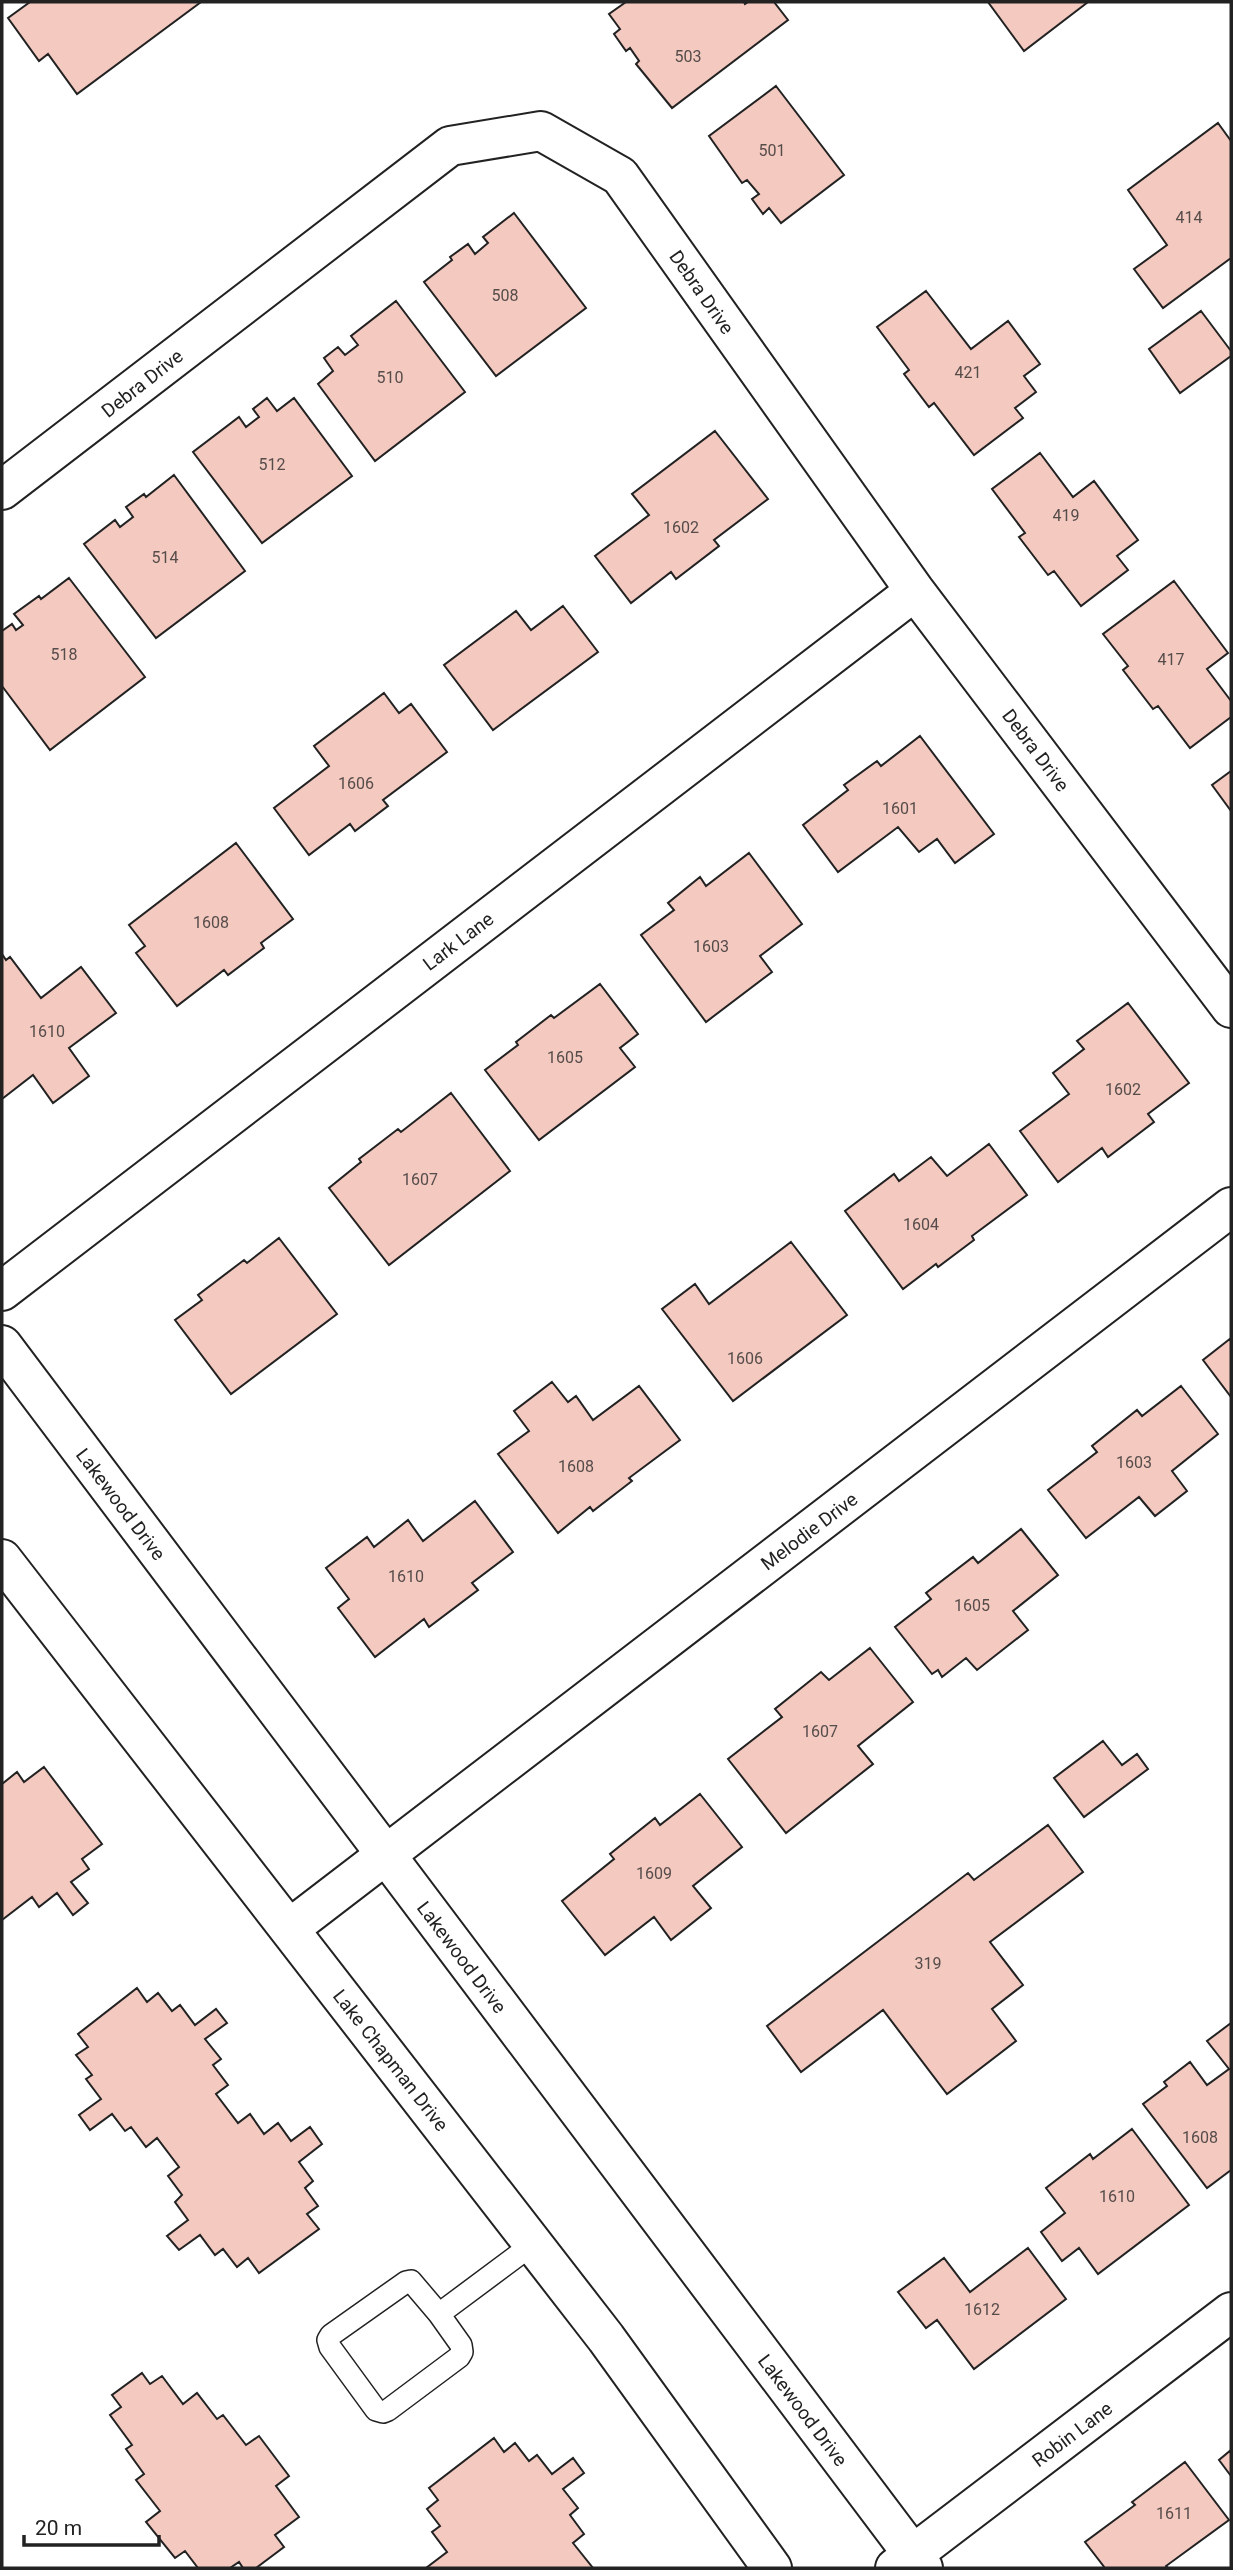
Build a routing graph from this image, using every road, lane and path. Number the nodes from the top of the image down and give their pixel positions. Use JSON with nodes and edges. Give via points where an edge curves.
{"nodes":[{"id":1,"x":2,"y":490,"type":"edge"},
{"id":2,"x":915,"y":590,"type":"junction"},
{"id":3,"x":1231,"y":1008,"type":"edge"},
{"id":4,"x":1231,"y":1207,"type":"edge"},
{"id":5,"x":2,"y":1291,"type":"edge"},
{"id":6,"x":2,"y":1345,"type":"edge"},
{"id":7,"x":2,"y":1559,"type":"edge"},
{"id":8,"x":386,"y":1855,"type":"junction"},
{"id":9,"x":289,"y":1929,"type":"junction"},
{"id":10,"x":533,"y":2244,"type":"junction"},
{"id":11,"x":1231,"y":2312,"type":"edge"},
{"id":12,"x":439,"y":2314,"type":"junction"},
{"id":13,"x":910,"y":2564,"type":"edge"},
{"id":14,"x":772,"y":2568,"type":"edge"}],
"edges":[{"from":1,"to":2,"type":"street","name":"Debra Drive","via":[[450,146],[541,131],[620,176]]},
{"from":2,"to":3,"type":"street","name":"Debra Drive"},
{"from":2,"to":5,"type":"street","name":"Lark Lane"},
{"from":4,"to":8,"type":"street","name":"Melodie Drive"},
{"from":6,"to":8,"type":"street","name":"Lakewood Drive"},
{"from":7,"to":9,"type":"street","name":"Lake Chapman Drive"},
{"from":8,"to":9,"type":"street","name":"Melodie Drive"},
{"from":8,"to":13,"type":"street","name":"Lakewood Drive"},
{"from":9,"to":10,"type":"street","name":"Lake Chapman Drive"},
{"from":10,"to":12,"type":"lane"},
{"from":10,"to":14,"type":"street","name":"Lake Chapman Drive","via":[[606,2337]]},
{"from":11,"to":13,"type":"street","name":"Robin Lane"},
{"from":12,"to":12,"type":"lane","via":[[411,2281],[405,2282],[331,2335],[330,2347],[376,2410],[388,2410],[462,2353]]}]}
